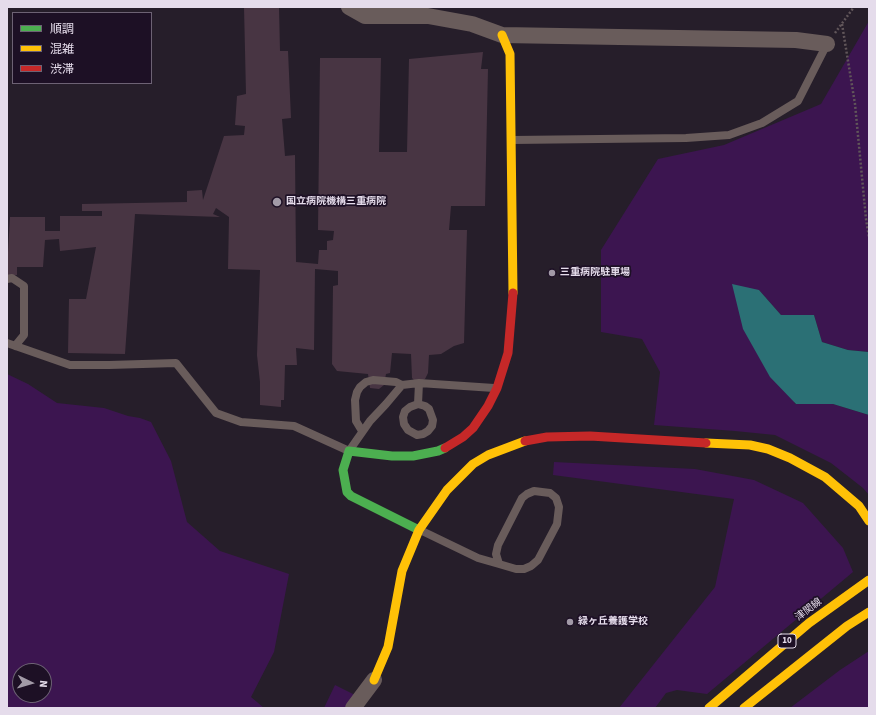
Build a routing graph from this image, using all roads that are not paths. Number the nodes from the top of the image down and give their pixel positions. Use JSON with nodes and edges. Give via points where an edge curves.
{"nodes":[{"id":1,"x":349,"y":7,"type":"edge"},
{"id":2,"x":502,"y":36,"type":"junction"},
{"id":3,"x":827,"y":44,"type":"joint"},
{"id":4,"x":511,"y":140,"type":"junction"},
{"id":5,"x":7,"y":279,"type":"edge"},
{"id":6,"x":11,"y":345,"type":"edge"},
{"id":7,"x":419,"y":383,"type":"junction"},
{"id":8,"x":402,"y":385,"type":"junction"},
{"id":9,"x":497,"y":388,"type":"junction"},
{"id":10,"x":418,"y":404,"type":"dead end"},
{"id":11,"x":362,"y":431,"type":"junction"},
{"id":12,"x":349,"y":451,"type":"junction"},
{"id":13,"x":869,"y":521,"type":"edge"},
{"id":14,"x":419,"y":530,"type":"junction"},
{"id":15,"x":499,"y":564,"type":"junction"},
{"id":16,"x":869,"y":580,"type":"edge"},
{"id":17,"x":869,"y":612,"type":"edge"},
{"id":18,"x":374,"y":680,"type":"joint"},
{"id":19,"x":353,"y":708,"type":"edge"},
{"id":20,"x":709,"y":708,"type":"edge"},
{"id":21,"x":744,"y":708,"type":"edge"}],
"edges":[{"from":1,"to":2,"type":"street","via":[[365,16],[428,16],[472,24]]},
{"from":2,"to":3,"type":"street","via":[[789,40]]},
{"from":2,"to":4,"type":"street","via":[[510,54]]},
{"from":3,"to":4,"type":"lane","via":[[798,101],[762,123],[729,135],[686,138]]},
{"from":4,"to":9,"type":"street","via":[[512,302],[508,353]]},
{"from":5,"to":6,"type":"lane","via":[[12,278],[24,286],[24,335]]},
{"from":6,"to":12,"type":"lane","via":[[70,365],[176,362],[216,413],[241,422],[294,426]]},
{"from":7,"to":8,"type":"lane"},
{"from":7,"to":9,"type":"lane"},
{"from":7,"to":10,"type":"lane"},
{"from":8,"to":11,"type":"lane"},
{"from":8,"to":11,"type":"lane","via":[[373,380],[360,387],[355,400],[356,421]]},
{"from":9,"to":12,"type":"street","via":[[473,428],[464,437],[438,451],[414,456],[392,456]]},
{"from":11,"to":12,"type":"lane"},
{"from":12,"to":14,"type":"street","via":[[343,470],[347,492],[371,507]]},
{"from":13,"to":14,"type":"street","via":[[858,506],[825,477],[768,449],[750,445],[566,436],[526,441],[488,455],[473,464],[447,490]]},
{"from":14,"to":15,"type":"lane","via":[[478,558]]},
{"from":14,"to":18,"type":"street","via":[[402,572],[388,647]]},
{"from":15,"to":15,"type":"lane","via":[[524,569],[538,560],[557,524],[559,514],[556,498],[550,493],[534,491],[522,498],[498,545],[496,554]]},
{"from":16,"to":20,"type":"street","name":"津関線","number":"10","via":[[809,623]]},
{"from":17,"to":21,"type":"street","number":"10","via":[[847,626]]},
{"from":18,"to":19,"type":"street"}]}
